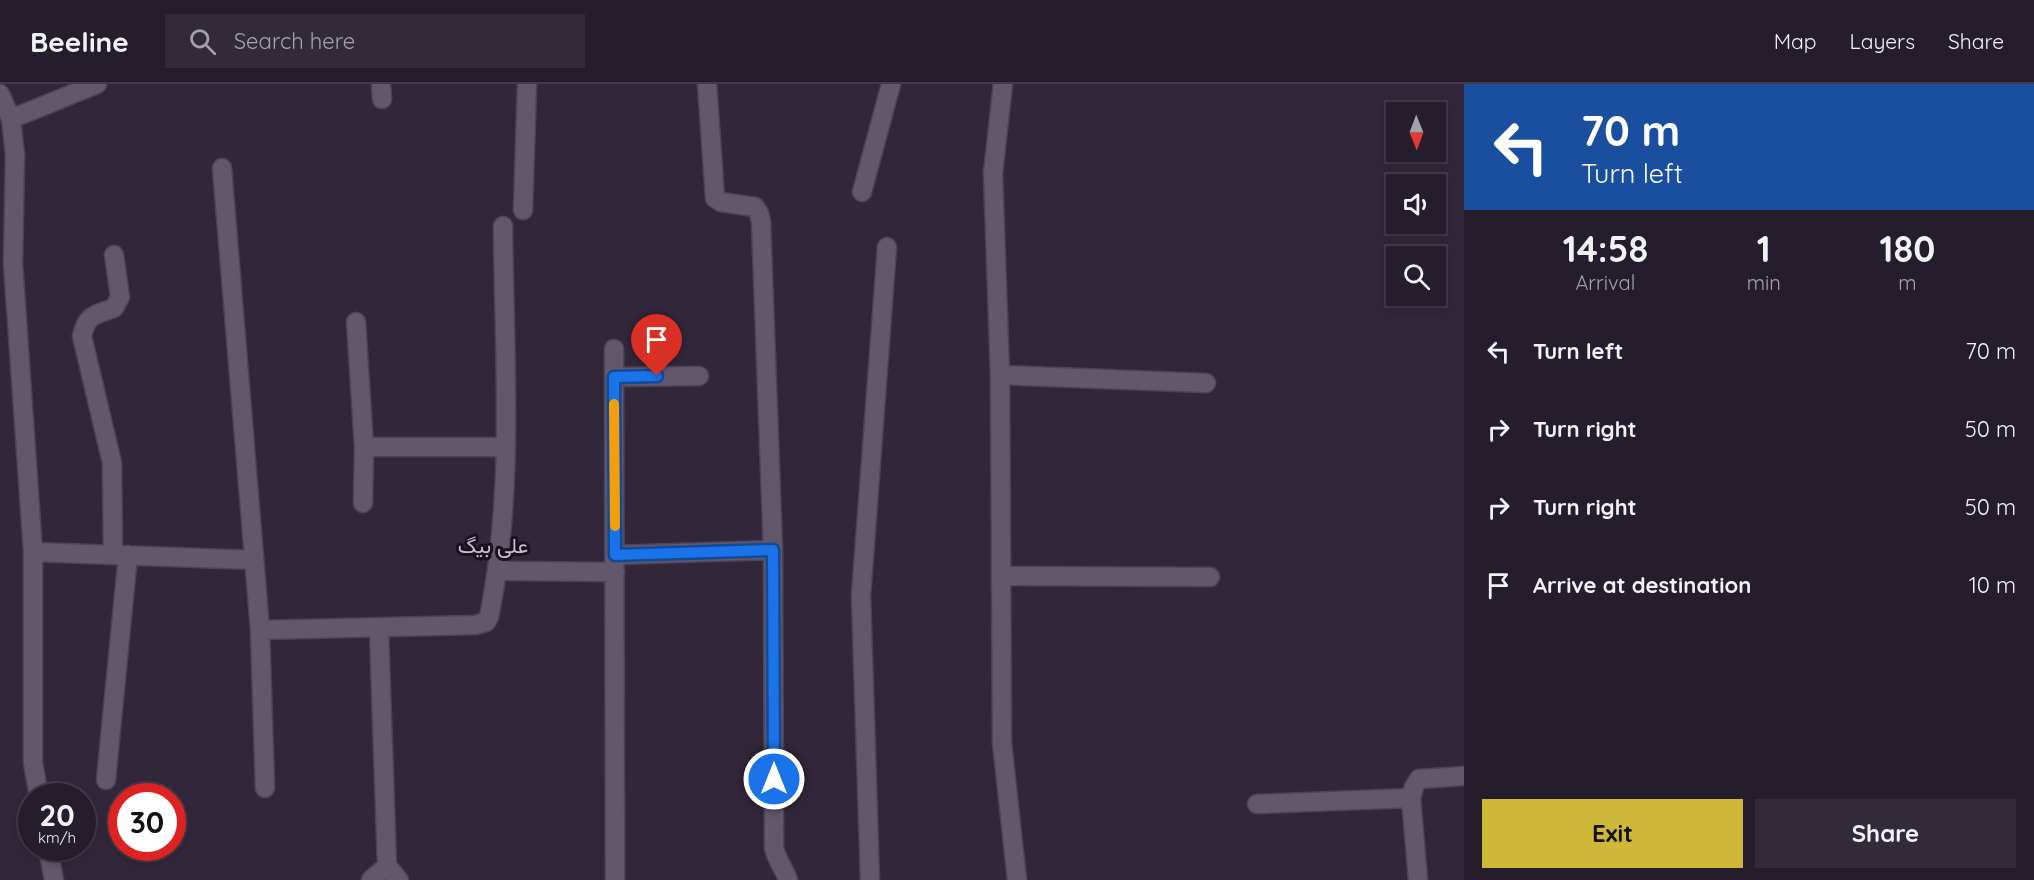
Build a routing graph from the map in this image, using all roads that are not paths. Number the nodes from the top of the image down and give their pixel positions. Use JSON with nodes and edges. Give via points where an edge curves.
{"nodes":[{"id":1,"x":98,"y":84,"type":"edge"},
{"id":2,"x":527,"y":84,"type":"edge"},
{"id":3,"x":707,"y":84,"type":"edge"},
{"id":4,"x":891,"y":84,"type":"edge"},
{"id":5,"x":1003,"y":84,"type":"edge"},
{"id":6,"x":0,"y":94,"type":"edge"},
{"id":7,"x":11,"y":119,"type":"junction"},
{"id":8,"x":222,"y":168,"type":"dead end"},
{"id":9,"x":862,"y":192,"type":"dead end"},
{"id":10,"x":523,"y":210,"type":"dead end"},
{"id":11,"x":502,"y":226,"type":"dead end"},
{"id":12,"x":887,"y":247,"type":"dead end"},
{"id":13,"x":114,"y":255,"type":"dead end"},
{"id":14,"x":356,"y":322,"type":"dead end"},
{"id":15,"x":614,"y":349,"type":"dead end"},
{"id":16,"x":1000,"y":375,"type":"junction"},
{"id":17,"x":699,"y":376,"type":"dead end"},
{"id":18,"x":614,"y":377,"type":"junction"},
{"id":19,"x":1206,"y":383,"type":"dead end"},
{"id":20,"x":364,"y":447,"type":"junction"},
{"id":21,"x":506,"y":447,"type":"junction"},
{"id":22,"x":363,"y":503,"type":"dead end"},
{"id":23,"x":773,"y":550,"type":"junction"},
{"id":24,"x":33,"y":552,"type":"junction"},
{"id":25,"x":121,"y":554,"type":"junction"},
{"id":26,"x":254,"y":560,"type":"junction"},
{"id":27,"x":615,"y":563,"type":"junction"},
{"id":28,"x":498,"y":572,"type":"junction"},
{"id":29,"x":1001,"y":576,"type":"junction"},
{"id":30,"x":1210,"y":577,"type":"dead end"},
{"id":31,"x":260,"y":630,"type":"junction"},
{"id":32,"x":379,"y":631,"type":"dead end"},
{"id":33,"x":1464,"y":776,"type":"edge"},
{"id":34,"x":106,"y":780,"type":"dead end"},
{"id":35,"x":37,"y":783,"type":"edge"},
{"id":36,"x":265,"y":788,"type":"dead end"},
{"id":37,"x":1411,"y":798,"type":"junction"},
{"id":38,"x":1257,"y":804,"type":"dead end"},
{"id":39,"x":50,"y":861,"type":"edge"},
{"id":40,"x":393,"y":873,"type":"edge"},
{"id":41,"x":54,"y":880,"type":"edge"},
{"id":42,"x":371,"y":880,"type":"edge"},
{"id":43,"x":615,"y":880,"type":"edge"},
{"id":44,"x":788,"y":880,"type":"edge"},
{"id":45,"x":870,"y":880,"type":"edge"},
{"id":46,"x":1017,"y":880,"type":"edge"},
{"id":47,"x":1418,"y":880,"type":"edge"}],
"edges":[{"from":1,"to":7,"type":"street"},
{"from":2,"to":10,"type":"street"},
{"from":3,"to":23,"type":"street","via":[[714,198],[755,207],[759,213]]},
{"from":4,"to":9,"type":"street"},
{"from":5,"to":16,"type":"street","via":[[993,173]]},
{"from":6,"to":7,"type":"street"},
{"from":7,"to":24,"type":"street","via":[[15,155],[13,263]]},
{"from":8,"to":26,"type":"street"},
{"from":11,"to":21,"type":"street"},
{"from":12,"to":45,"type":"street","via":[[861,596]]},
{"from":13,"to":25,"type":"street","via":[[120,297],[114,308],[91,316],[82,336],[112,463]]},
{"from":14,"to":20,"type":"street"},
{"from":15,"to":18,"type":"street"},
{"from":16,"to":19,"type":"street"},
{"from":16,"to":29,"type":"street"},
{"from":17,"to":18,"type":"street"},
{"from":18,"to":27,"type":"street"},
{"from":20,"to":21,"type":"street"},
{"from":20,"to":22,"type":"street"},
{"from":21,"to":28,"type":"street"},
{"from":23,"to":27,"type":"street"},
{"from":23,"to":44,"type":"street","via":[[774,848]]},
{"from":24,"to":25,"type":"street"},
{"from":24,"to":35,"type":"street","via":[[33,763]]},
{"from":25,"to":26,"type":"street"},
{"from":25,"to":34,"type":"street"},
{"from":26,"to":31,"type":"street"},
{"from":27,"to":28,"type":"street"},
{"from":27,"to":43,"type":"street"},
{"from":28,"to":31,"type":"street","via":[[489,617],[475,625]]},
{"from":29,"to":30,"type":"street"},
{"from":29,"to":46,"type":"street","via":[[1002,743]]},
{"from":31,"to":36,"type":"street"},
{"from":32,"to":40,"type":"street"},
{"from":33,"to":37,"type":"street","via":[[1419,779]]},
{"from":37,"to":38,"type":"street"},
{"from":37,"to":47,"type":"street"},
{"from":39,"to":41,"type":"street"},
{"from":40,"to":42,"type":"street"}]}
